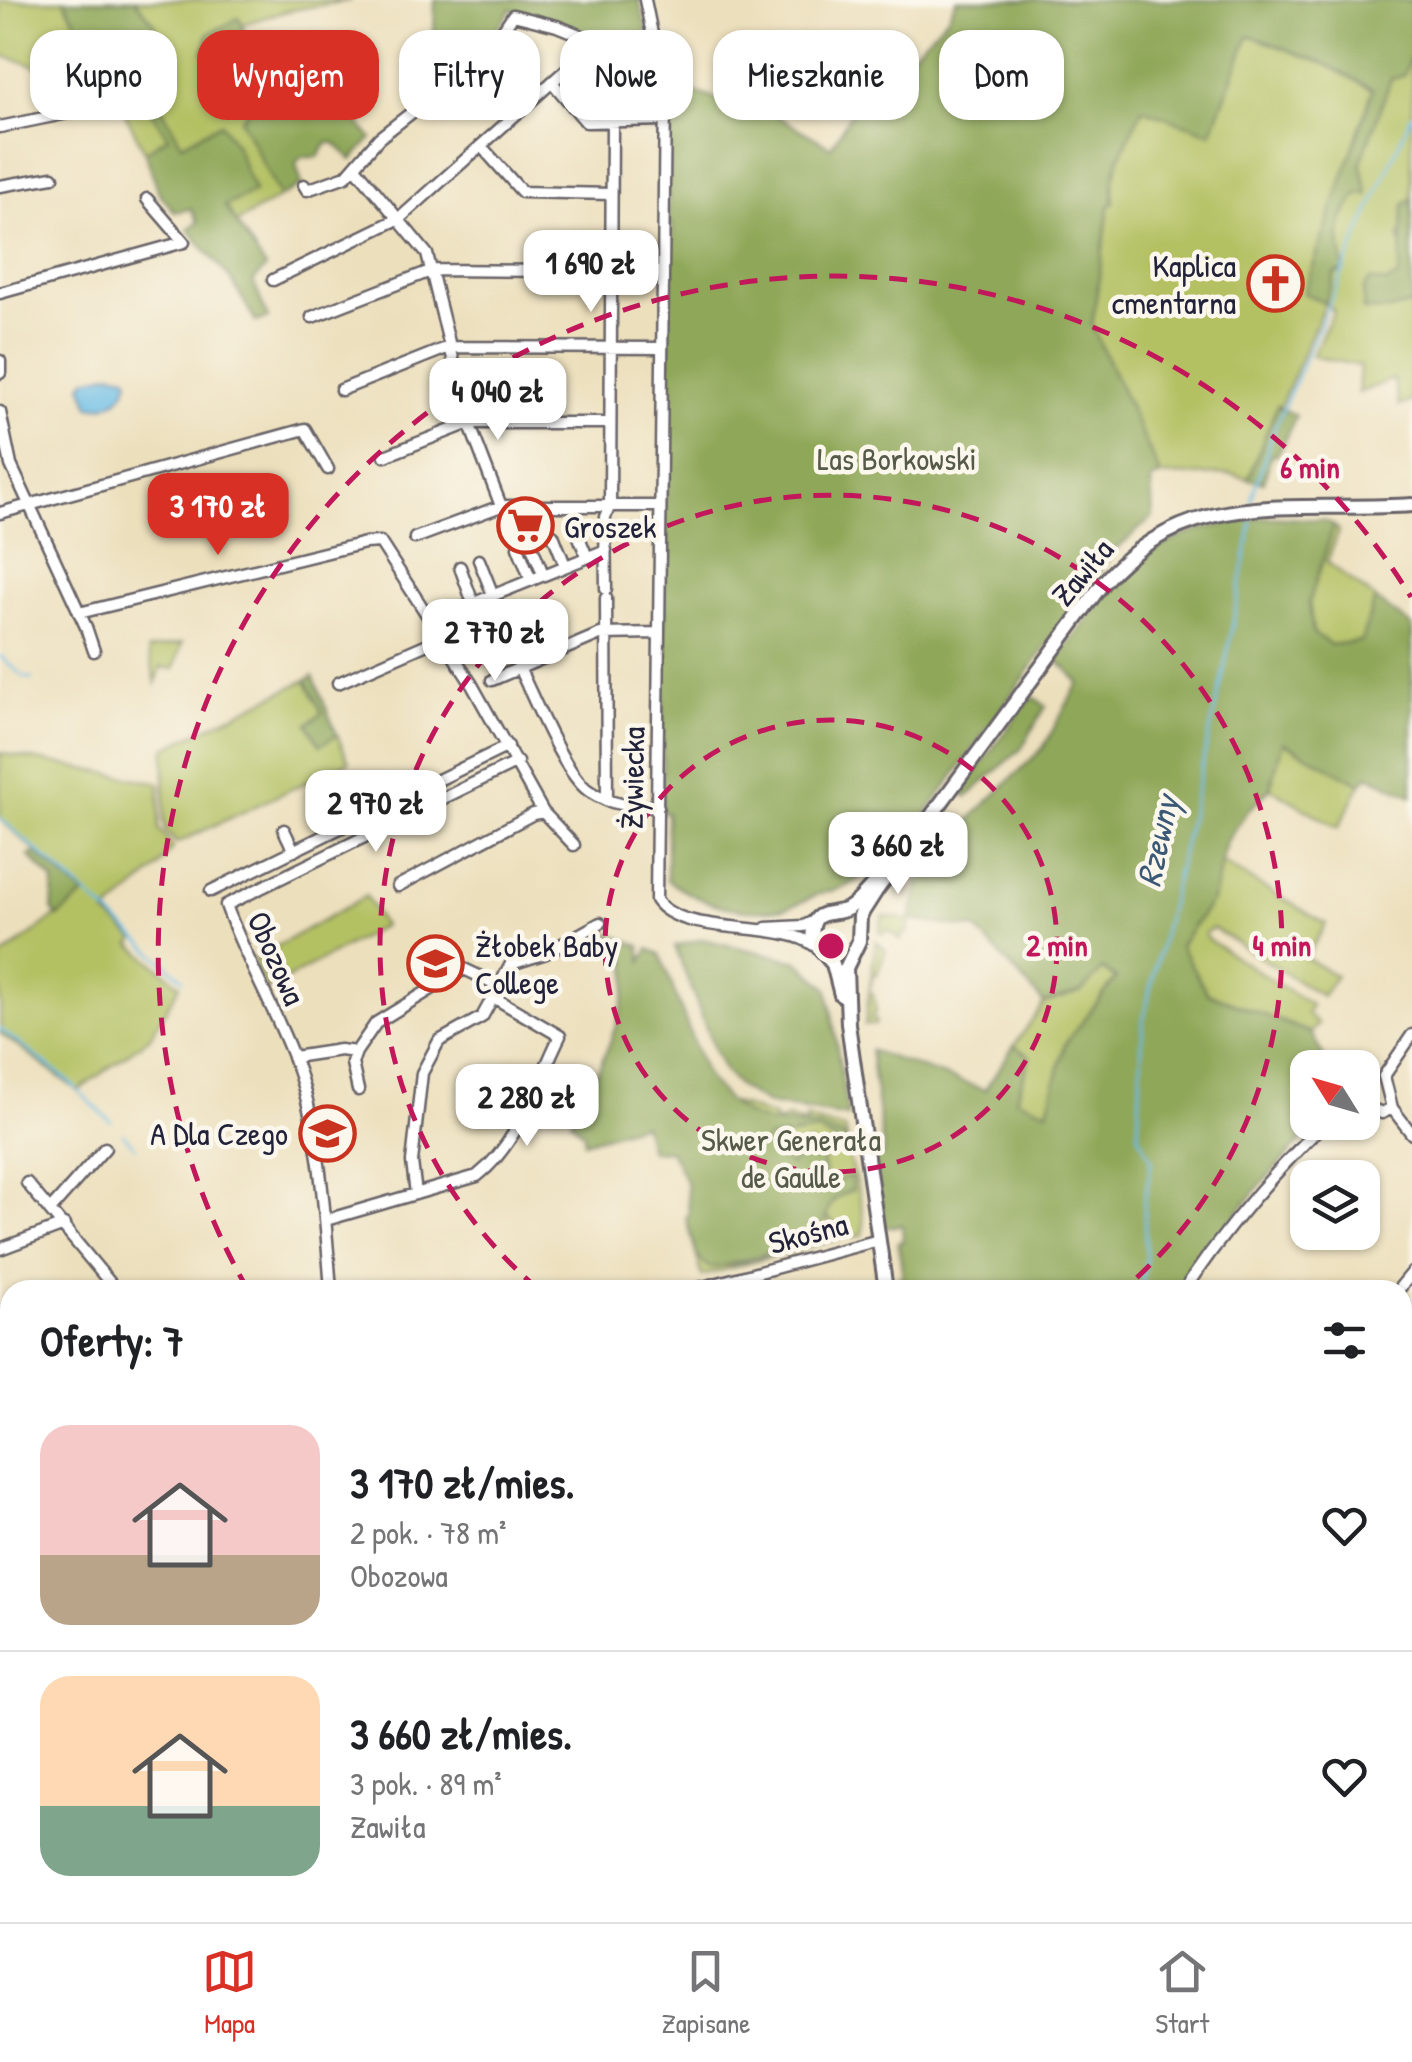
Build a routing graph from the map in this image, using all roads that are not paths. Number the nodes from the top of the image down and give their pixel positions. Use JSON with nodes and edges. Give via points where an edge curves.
{"nodes":[{"id":1,"x":645,"y":0,"type":"edge"},
{"id":2,"x":567,"y":30,"type":"edge"},
{"id":3,"x":652,"y":30,"type":"edge"},
{"id":4,"x":560,"y":75,"type":"edge"},
{"id":5,"x":552,"y":82,"type":"junction"},
{"id":6,"x":34,"y":120,"type":"edge"},
{"id":7,"x":664,"y":120,"type":"joint"},
{"id":8,"x":612,"y":121,"type":"junction"},
{"id":9,"x":0,"y":127,"type":"edge"},
{"id":10,"x":480,"y":146,"type":"junction"},
{"id":11,"x":355,"y":168,"type":"junction"},
{"id":12,"x":53,"y":178,"type":"dead end"},
{"id":13,"x":304,"y":185,"type":"dead end"},
{"id":14,"x":0,"y":186,"type":"edge"},
{"id":15,"x":611,"y":194,"type":"junction"},
{"id":16,"x":146,"y":199,"type":"dead end"},
{"id":17,"x":400,"y":218,"type":"junction"},
{"id":18,"x":433,"y":270,"type":"junction"},
{"id":19,"x":611,"y":270,"type":"junction"},
{"id":20,"x":663,"y":272,"type":"junction"},
{"id":21,"x":274,"y":280,"type":"dead end"},
{"id":22,"x":0,"y":293,"type":"edge"},
{"id":23,"x":312,"y":317,"type":"dead end"},
{"id":24,"x":611,"y":346,"type":"junction"},
{"id":25,"x":449,"y":347,"type":"junction"},
{"id":26,"x":662,"y":348,"type":"junction"},
{"id":27,"x":0,"y":362,"type":"edge"},
{"id":28,"x":0,"y":373,"type":"edge"},
{"id":29,"x":341,"y":390,"type":"dead end"},
{"id":30,"x":0,"y":412,"type":"edge"},
{"id":31,"x":469,"y":423,"type":"junction"},
{"id":32,"x":609,"y":423,"type":"junction"},
{"id":33,"x":385,"y":456,"type":"dead end"},
{"id":34,"x":5,"y":466,"type":"edge"},
{"id":35,"x":328,"y":469,"type":"dead end"},
{"id":36,"x":610,"y":505,"type":"junction"},
{"id":37,"x":28,"y":506,"type":"junction"},
{"id":38,"x":500,"y":506,"type":"junction"},
{"id":39,"x":660,"y":506,"type":"junction"},
{"id":40,"x":1412,"y":506,"type":"edge"},
{"id":41,"x":0,"y":513,"type":"edge"},
{"id":42,"x":575,"y":526,"type":"dead end"},
{"id":43,"x":553,"y":536,"type":"dead end"},
{"id":44,"x":415,"y":538,"type":"dead end"},
{"id":45,"x":531,"y":544,"type":"dead end"},
{"id":46,"x":518,"y":547,"type":"dead end"},
{"id":47,"x":606,"y":550,"type":"junction"},
{"id":48,"x":587,"y":557,"type":"junction"},
{"id":49,"x":478,"y":560,"type":"dead end"},
{"id":50,"x":565,"y":566,"type":"junction"},
{"id":51,"x":460,"y":567,"type":"dead end"},
{"id":52,"x":544,"y":574,"type":"junction"},
{"id":53,"x":531,"y":580,"type":"junction"},
{"id":54,"x":493,"y":595,"type":"junction"},
{"id":55,"x":473,"y":604,"type":"junction"},
{"id":56,"x":79,"y":612,"type":"junction"},
{"id":57,"x":447,"y":614,"type":"dead end"},
{"id":58,"x":608,"y":633,"type":"junction"},
{"id":59,"x":659,"y":633,"type":"junction"},
{"id":60,"x":441,"y":638,"type":"junction"},
{"id":61,"x":94,"y":651,"type":"dead end"},
{"id":62,"x":519,"y":668,"type":"junction"},
{"id":63,"x":492,"y":680,"type":"dead end"},
{"id":64,"x":338,"y":683,"type":"dead end"},
{"id":65,"x":508,"y":746,"type":"junction"},
{"id":66,"x":517,"y":762,"type":"junction"},
{"id":67,"x":607,"y":800,"type":"junction"},
{"id":68,"x":658,"y":807,"type":"junction"},
{"id":69,"x":543,"y":812,"type":"junction"},
{"id":70,"x":284,"y":830,"type":"dead end"},
{"id":71,"x":574,"y":845,"type":"dead end"},
{"id":72,"x":294,"y":850,"type":"junction"},
{"id":73,"x":900,"y":858,"type":"junction"},
{"id":74,"x":398,"y":886,"type":"dead end"},
{"id":75,"x":210,"y":891,"type":"dead end"},
{"id":76,"x":840,"y":910,"type":"junction"},
{"id":77,"x":816,"y":920,"type":"junction"},
{"id":78,"x":600,"y":923,"type":"dead end"},
{"id":79,"x":859,"y":926,"type":"junction"},
{"id":80,"x":750,"y":930,"type":"junction"},
{"id":81,"x":819,"y":950,"type":"junction"},
{"id":82,"x":852,"y":952,"type":"junction"},
{"id":83,"x":498,"y":985,"type":"junction"},
{"id":84,"x":493,"y":997,"type":"junction"},
{"id":85,"x":848,"y":1024,"type":"junction"},
{"id":86,"x":1412,"y":1035,"type":"edge"},
{"id":87,"x":356,"y":1052,"type":"junction"},
{"id":88,"x":294,"y":1057,"type":"junction"},
{"id":89,"x":358,"y":1090,"type":"dead end"},
{"id":90,"x":1392,"y":1108,"type":"junction"},
{"id":91,"x":1380,"y":1112,"type":"edge"},
{"id":92,"x":1408,"y":1123,"type":"edge"},
{"id":93,"x":1412,"y":1134,"type":"edge"},
{"id":94,"x":1307,"y":1140,"type":"edge"},
{"id":95,"x":105,"y":1148,"type":"dead end"},
{"id":96,"x":27,"y":1183,"type":"dead end"},
{"id":97,"x":416,"y":1194,"type":"junction"},
{"id":98,"x":52,"y":1210,"type":"junction"},
{"id":99,"x":326,"y":1220,"type":"junction"},
{"id":100,"x":64,"y":1225,"type":"junction"},
{"id":101,"x":879,"y":1240,"type":"junction"},
{"id":102,"x":0,"y":1249,"type":"edge"},
{"id":103,"x":108,"y":1280,"type":"edge"},
{"id":104,"x":330,"y":1280,"type":"edge"},
{"id":105,"x":729,"y":1280,"type":"edge"},
{"id":106,"x":885,"y":1280,"type":"edge"},
{"id":107,"x":1191,"y":1280,"type":"edge"}],
"edges":[{"from":1,"to":3,"type":"street","name":"Żywiecka"},
{"from":2,"to":11,"type":"street","via":[[513,16],[466,71],[379,138]]},
{"from":4,"to":5,"type":"street"},
{"from":5,"to":8,"type":"street","via":[[586,122]]},
{"from":5,"to":10,"type":"street"},
{"from":6,"to":9,"type":"street"},
{"from":7,"to":8,"type":"street"},
{"from":7,"to":20,"type":"street","name":"Żywiecka"},
{"from":8,"to":15,"type":"street"},
{"from":10,"to":15,"type":"street","via":[[522,192]]},
{"from":10,"to":17,"type":"street"},
{"from":11,"to":13,"type":"street","via":[[307,190]]},
{"from":11,"to":17,"type":"street"},
{"from":12,"to":14,"type":"street"},
{"from":15,"to":19,"type":"street"},
{"from":16,"to":22,"type":"street","via":[[184,242]]},
{"from":17,"to":18,"type":"street"},
{"from":17,"to":21,"type":"street"},
{"from":18,"to":19,"type":"street"},
{"from":18,"to":23,"type":"street"},
{"from":18,"to":25,"type":"street"},
{"from":19,"to":20,"type":"street"},
{"from":19,"to":24,"type":"street"},
{"from":20,"to":26,"type":"street","name":"Żywiecka"},
{"from":24,"to":25,"type":"street"},
{"from":24,"to":26,"type":"street"},
{"from":24,"to":32,"type":"street"},
{"from":25,"to":29,"type":"street"},
{"from":25,"to":31,"type":"street"},
{"from":26,"to":39,"type":"street","name":"Żywiecka"},
{"from":27,"to":28,"type":"street"},
{"from":30,"to":34,"type":"street"},
{"from":31,"to":32,"type":"street"},
{"from":31,"to":33,"type":"street"},
{"from":31,"to":38,"type":"street"},
{"from":32,"to":36,"type":"street"},
{"from":34,"to":37,"type":"street"},
{"from":35,"to":37,"type":"street","via":[[305,428]]},
{"from":36,"to":38,"type":"street"},
{"from":36,"to":39,"type":"street"},
{"from":36,"to":47,"type":"street"},
{"from":37,"to":41,"type":"street"},
{"from":37,"to":56,"type":"street"},
{"from":38,"to":44,"type":"street"},
{"from":39,"to":59,"type":"street","name":"Żywiecka"},
{"from":40,"to":73,"type":"street","name":"Zawiła","via":[[1218,514],[1145,542],[1096,592]]},
{"from":42,"to":48,"type":"street"},
{"from":43,"to":50,"type":"street"},
{"from":45,"to":52,"type":"street"},
{"from":46,"to":53,"type":"street"},
{"from":47,"to":48,"type":"street"},
{"from":47,"to":58,"type":"street"},
{"from":48,"to":50,"type":"street"},
{"from":49,"to":54,"type":"street"},
{"from":50,"to":52,"type":"street"},
{"from":51,"to":55,"type":"street"},
{"from":52,"to":53,"type":"street"},
{"from":53,"to":54,"type":"street"},
{"from":54,"to":55,"type":"street"},
{"from":55,"to":57,"type":"street"},
{"from":56,"to":60,"type":"street","via":[[380,542]]},
{"from":56,"to":61,"type":"street"},
{"from":58,"to":59,"type":"street"},
{"from":58,"to":62,"type":"street"},
{"from":58,"to":67,"type":"street"},
{"from":59,"to":68,"type":"street","name":"Żywiecka"},
{"from":60,"to":64,"type":"street"},
{"from":60,"to":65,"type":"street"},
{"from":62,"to":63,"type":"street"},
{"from":62,"to":67,"type":"street","via":[[567,764],[586,789]]},
{"from":65,"to":66,"type":"street"},
{"from":65,"to":72,"type":"street","name":"Obozowa"},
{"from":66,"to":69,"type":"street"},
{"from":66,"to":88,"type":"street","name":"Obozowa","via":[[226,905]]},
{"from":67,"to":68,"type":"street"},
{"from":68,"to":80,"type":"street","name":"Żywiecka","via":[[656,900],[667,911]]},
{"from":69,"to":71,"type":"street"},
{"from":69,"to":74,"type":"street"},
{"from":70,"to":72,"type":"street"},
{"from":72,"to":75,"type":"street","name":"Obozowa"},
{"from":73,"to":76,"type":"street","name":"Zawiła"},
{"from":73,"to":79,"type":"street","name":"Zawiła"},
{"from":76,"to":77,"type":"street","name":"Zawiła"},
{"from":76,"to":79,"type":"street"},
{"from":77,"to":80,"type":"street"},
{"from":77,"to":81,"type":"street","name":"Zawiła"},
{"from":78,"to":83,"type":"street","via":[[513,963]]},
{"from":79,"to":82,"type":"street","name":"Zawiła","via":[[860,942]]},
{"from":80,"to":81,"type":"street","via":[[803,938]]},
{"from":81,"to":82,"type":"street","via":[[841,958]]},
{"from":81,"to":85,"type":"street","name":"Zawiła","via":[[834,966]]},
{"from":82,"to":85,"type":"street","name":"Zawiła","via":[[846,968]]},
{"from":83,"to":84,"type":"street"},
{"from":83,"to":87,"type":"street","via":[[464,970],[376,1024]]},
{"from":84,"to":97,"type":"street","via":[[482,1017],[439,1041],[422,1072],[412,1162]]},
{"from":84,"to":97,"type":"street","via":[[560,1036],[493,1164],[477,1176]]},
{"from":85,"to":101,"type":"street","name":"Zawiła"},
{"from":86,"to":90,"type":"street","via":[[1384,1076]]},
{"from":87,"to":88,"type":"street"},
{"from":87,"to":89,"type":"street"},
{"from":88,"to":99,"type":"street","name":"Obozowa"},
{"from":90,"to":91,"type":"street"},
{"from":90,"to":92,"type":"street"},
{"from":92,"to":93,"type":"street"},
{"from":94,"to":107,"type":"street"},
{"from":95,"to":98,"type":"street"},
{"from":96,"to":98,"type":"street"},
{"from":97,"to":99,"type":"street"},
{"from":98,"to":100,"type":"street"},
{"from":99,"to":104,"type":"street","name":"Obozowa"},
{"from":100,"to":102,"type":"street"},
{"from":100,"to":103,"type":"street"},
{"from":101,"to":105,"type":"street","name":"Skośna"},
{"from":101,"to":106,"type":"street","name":"Zawiła"}]}
